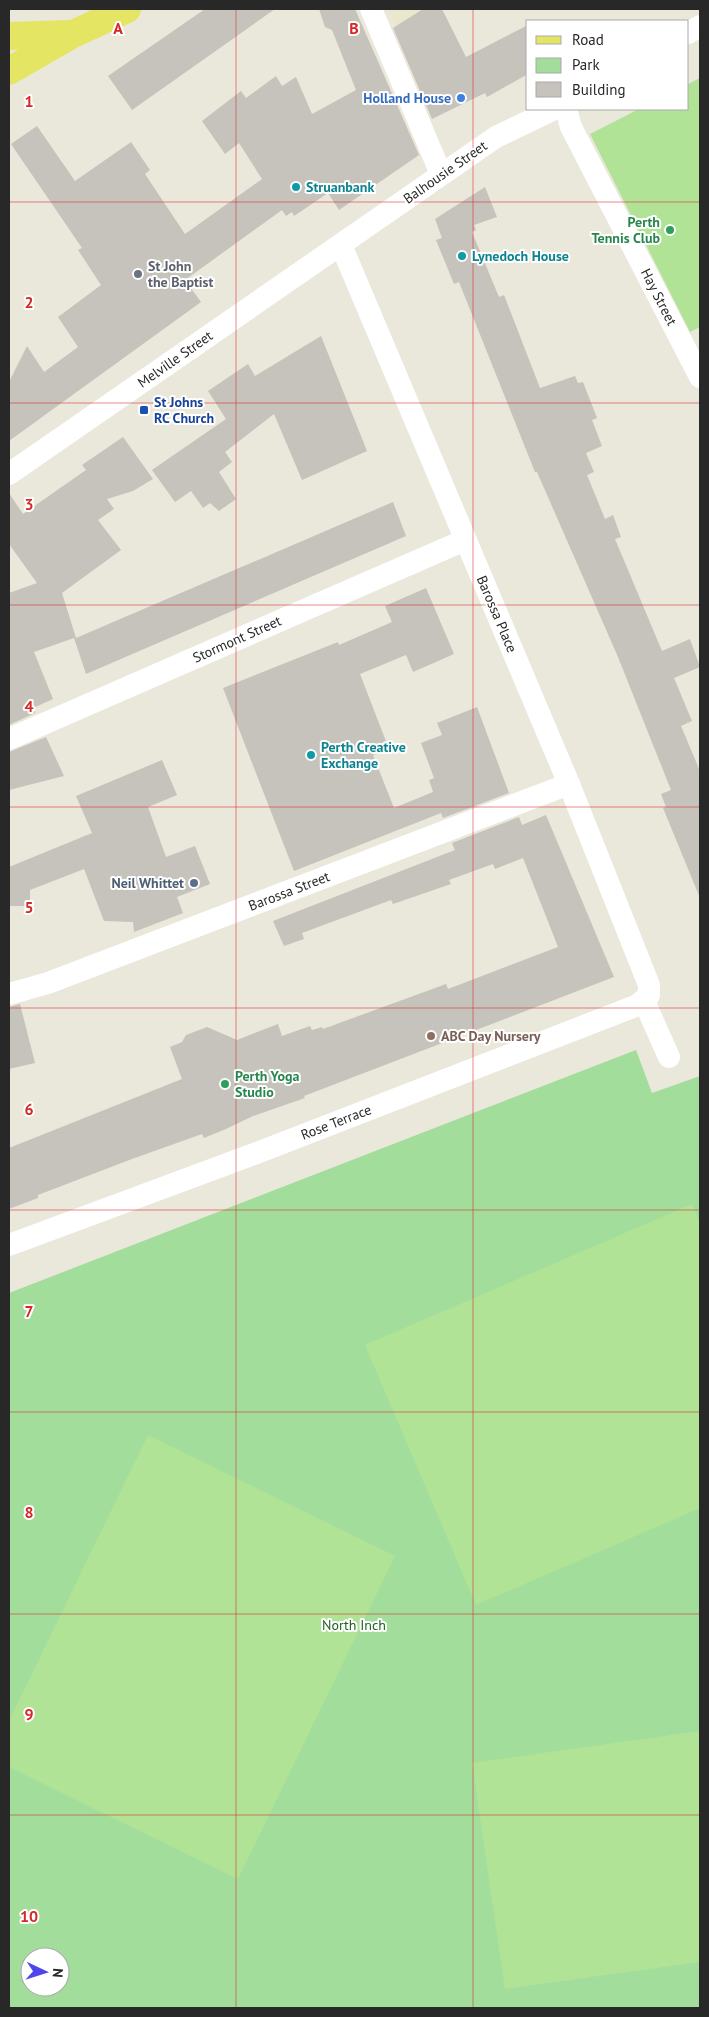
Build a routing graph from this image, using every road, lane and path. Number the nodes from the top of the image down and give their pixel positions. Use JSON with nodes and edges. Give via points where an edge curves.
{"nodes":[{"id":1,"x":127,"y":9,"type":"edge"},
{"id":2,"x":371,"y":9,"type":"edge"},
{"id":3,"x":72,"y":34,"type":"junction"},
{"id":4,"x":9,"y":36,"type":"edge"},
{"id":5,"x":9,"y":71,"type":"edge"},
{"id":6,"x":552,"y":110,"type":"edge"},
{"id":7,"x":566,"y":110,"type":"edge"},
{"id":8,"x":441,"y":174,"type":"junction"},
{"id":9,"x":341,"y":245,"type":"junction"},
{"id":10,"x":700,"y":378,"type":"edge"},
{"id":11,"x":9,"y":474,"type":"edge"},
{"id":12,"x":465,"y":540,"type":"junction"},
{"id":13,"x":9,"y":739,"type":"edge"},
{"id":14,"x":569,"y":784,"type":"junction"},
{"id":15,"x":647,"y":993,"type":"junction"},
{"id":16,"x":9,"y":994,"type":"edge"},
{"id":17,"x":669,"y":1057,"type":"dead end"},
{"id":18,"x":9,"y":1245,"type":"edge"}],
"edges":[{"from":1,"to":3,"type":"main road"},
{"from":2,"to":8,"type":"street"},
{"from":3,"to":4,"type":"main road"},
{"from":3,"to":5,"type":"main road"},
{"from":6,"to":8,"type":"street","name":"Balhousie Street","via":[[496,137]]},
{"from":7,"to":10,"type":"street","name":"Hay Street","via":[[571,127]]},
{"from":8,"to":9,"type":"street","name":"Balhousie Street"},
{"from":9,"to":11,"type":"street","name":"Melville Street"},
{"from":9,"to":12,"type":"street","name":"Barossa Place"},
{"from":12,"to":13,"type":"street","name":"Stormont Street"},
{"from":12,"to":14,"type":"street","name":"Barossa Place"},
{"from":14,"to":15,"type":"street","name":"Barossa Place"},
{"from":14,"to":16,"type":"street","name":"Barossa Street","via":[[48,983]]},
{"from":15,"to":17,"type":"street","name":"Barossa Place"},
{"from":15,"to":18,"type":"street","name":"Rose Terrace","via":[[272,1148]]}]}
